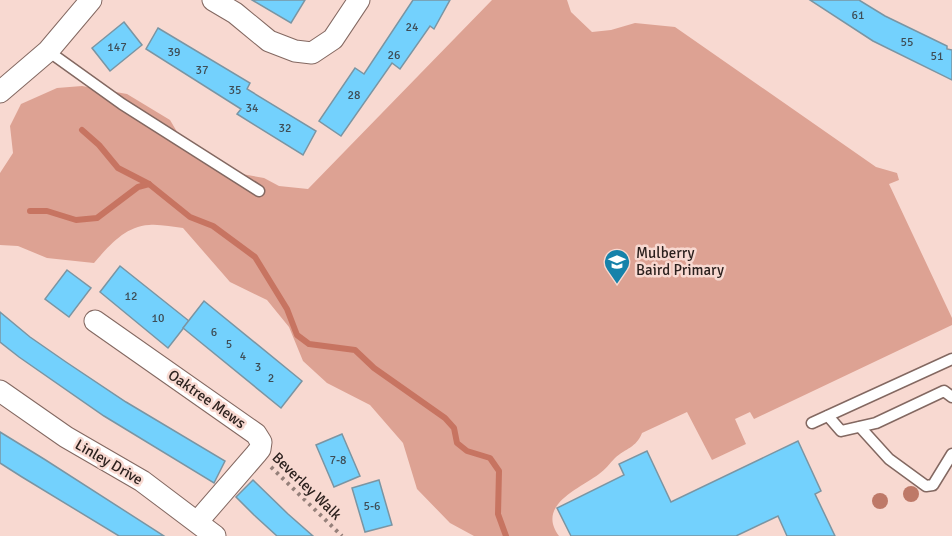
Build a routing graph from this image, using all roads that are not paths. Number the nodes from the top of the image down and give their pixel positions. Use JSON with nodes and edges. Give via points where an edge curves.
{"nodes":[{"id":1,"x":91,"y":0,"type":"edge"},
{"id":2,"x":213,"y":0,"type":"edge"},
{"id":3,"x":359,"y":0,"type":"edge"},
{"id":4,"x":48,"y":51,"type":"junction"},
{"id":5,"x":0,"y":92,"type":"edge"},
{"id":6,"x":259,"y":191,"type":"dead end"},
{"id":7,"x":95,"y":321,"type":"dead end"},
{"id":8,"x":952,"y":358,"type":"edge"},
{"id":9,"x":0,"y":391,"type":"edge"},
{"id":10,"x":952,"y":397,"type":"edge"},
{"id":11,"x":828,"y":416,"type":"junction"},
{"id":12,"x":812,"y":423,"type":"dead end"},
{"id":13,"x":860,"y":427,"type":"junction"},
{"id":14,"x":952,"y":454,"type":"edge"},
{"id":15,"x":198,"y":521,"type":"junction"},
{"id":16,"x":215,"y":536,"type":"edge"}],
"edges":[{"from":1,"to":4,"type":"street"},
{"from":2,"to":3,"type":"street","via":[[269,41],[312,53],[333,39]]},
{"from":4,"to":5,"type":"street"},
{"from":4,"to":6,"type":"lane","via":[[122,104]]},
{"from":7,"to":15,"type":"street","name":"Oaktree Mews","via":[[256,434],[261,442],[256,454]]},
{"from":8,"to":11,"type":"lane"},
{"from":9,"to":15,"type":"street","name":"Linley Drive"},
{"from":10,"to":13,"type":"lane","via":[[944,391]]},
{"from":11,"to":12,"type":"lane"},
{"from":11,"to":13,"type":"lane","via":[[842,431]]},
{"from":13,"to":14,"type":"lane","via":[[889,459],[926,486],[933,485]]},
{"from":15,"to":16,"type":"street","name":"Linley Drive"}]}
